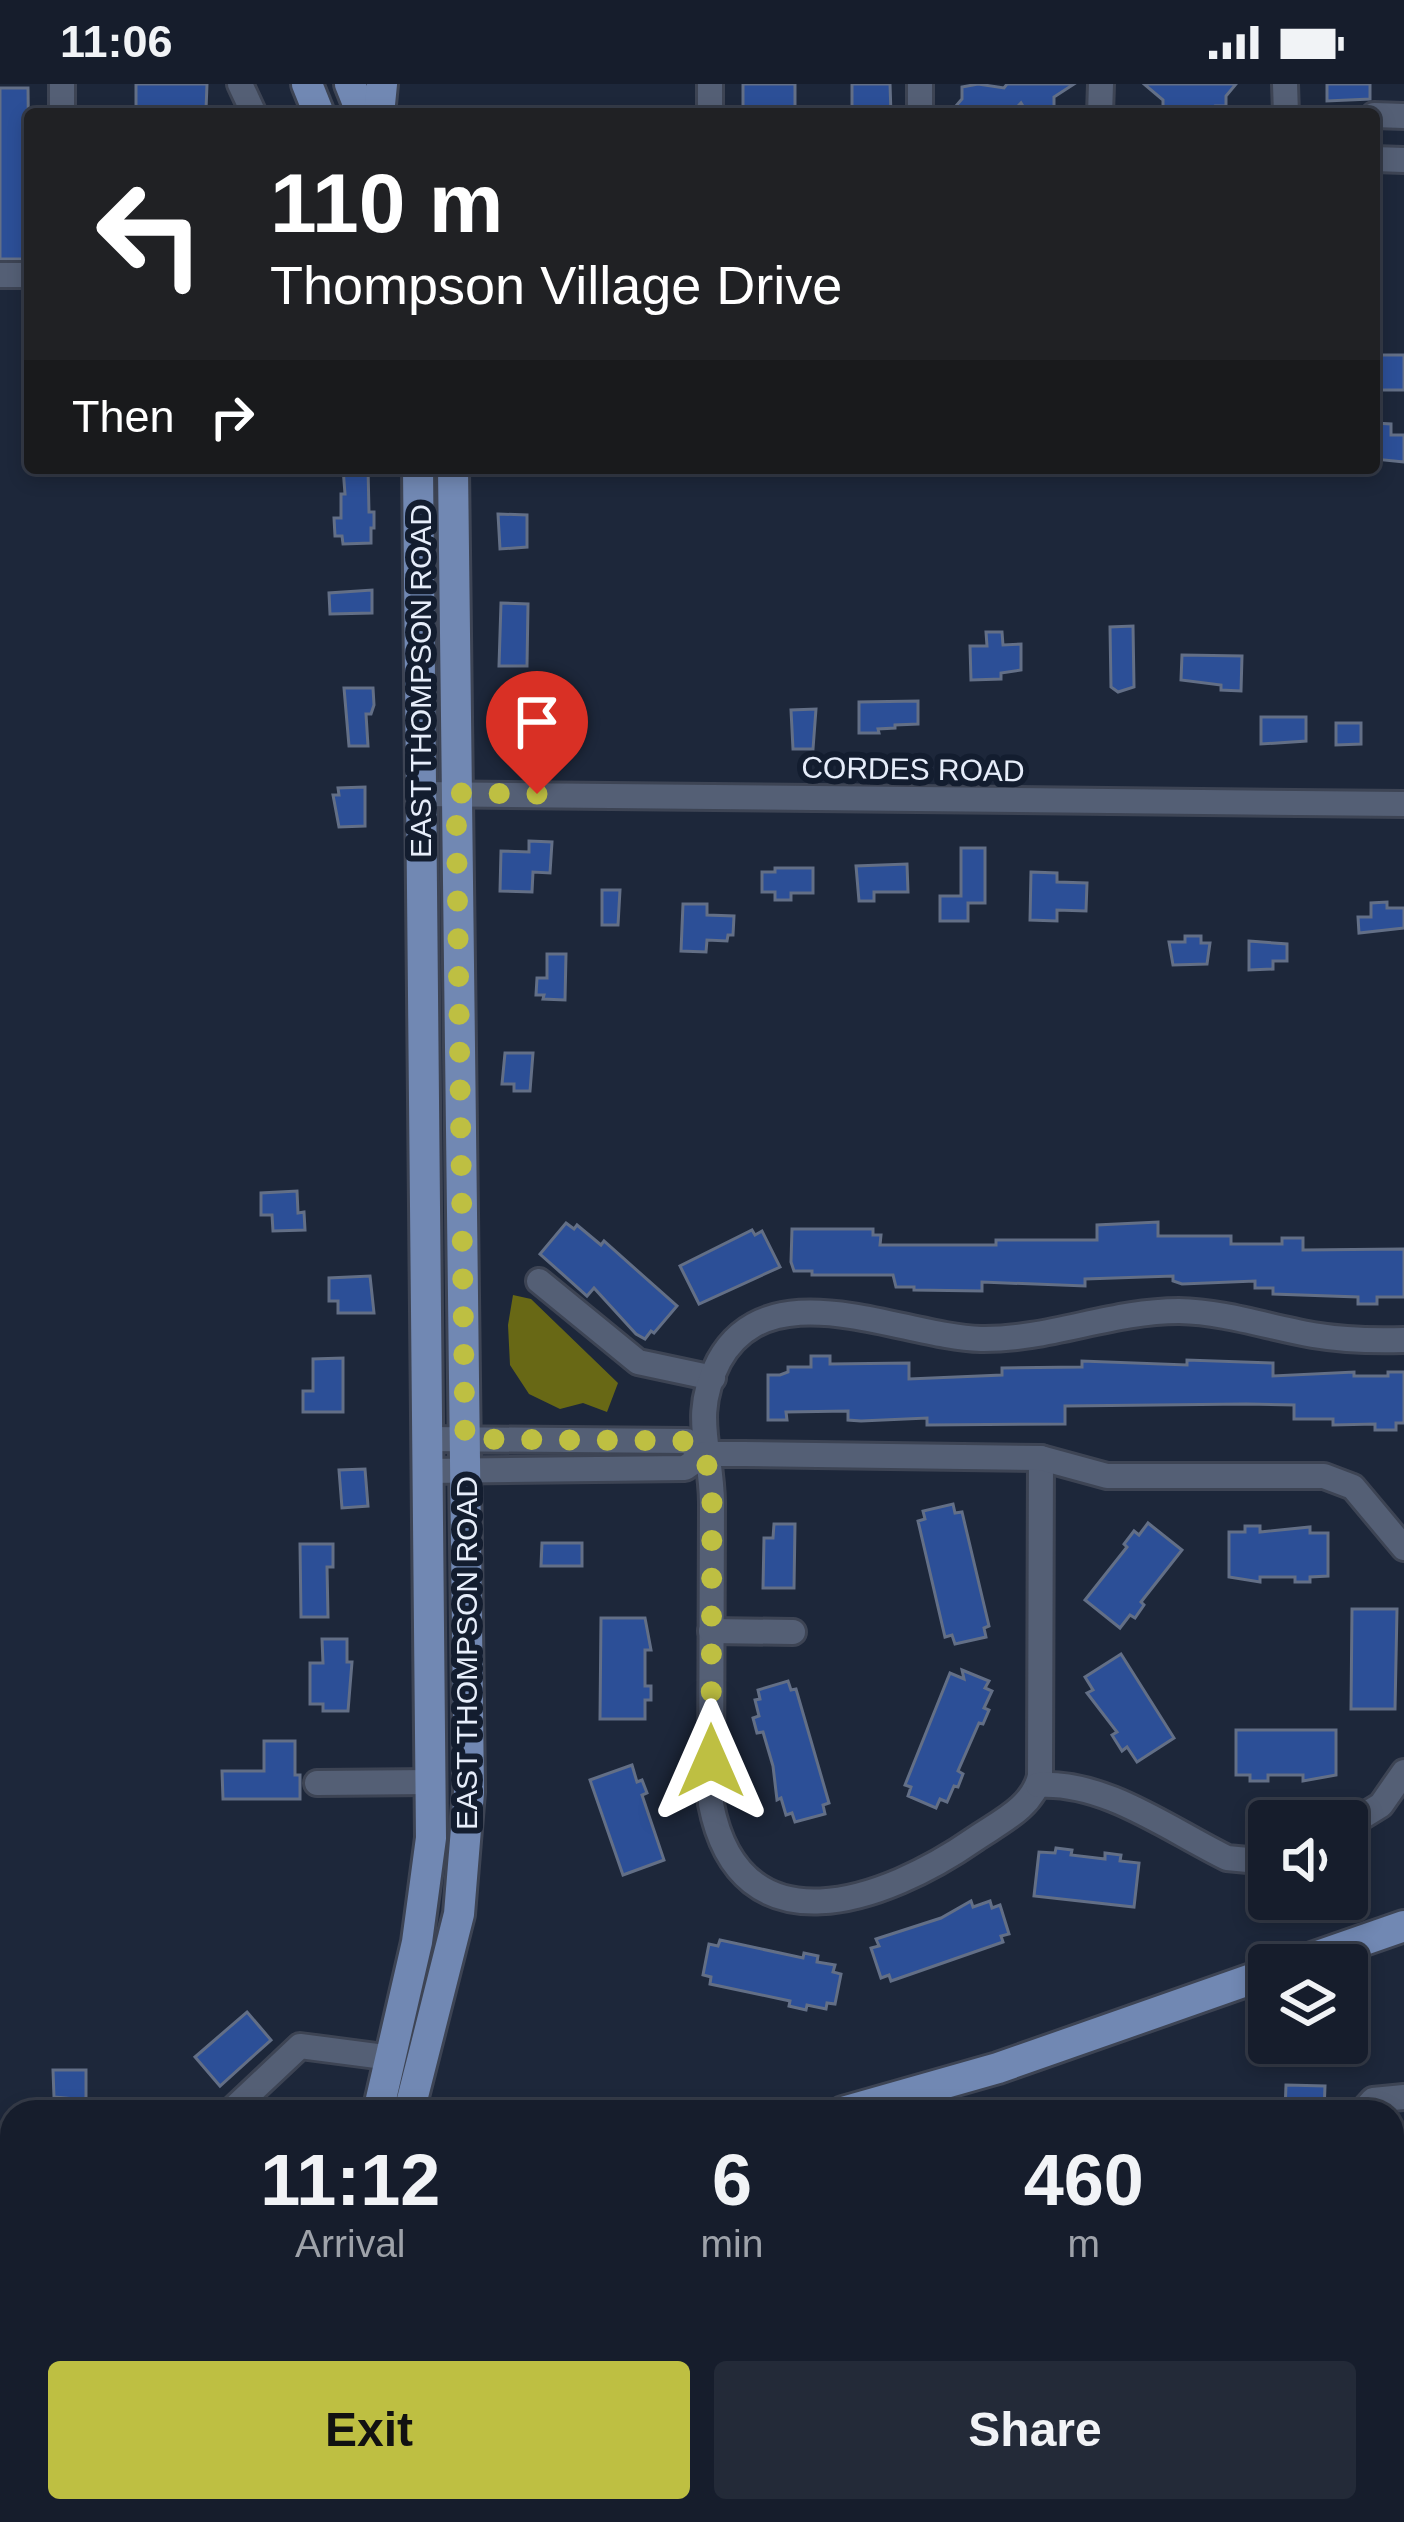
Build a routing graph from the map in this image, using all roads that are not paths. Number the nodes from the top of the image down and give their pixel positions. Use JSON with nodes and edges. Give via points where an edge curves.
{"nodes":[{"id":1,"x":418,"y":474,"type":"edge"},
{"id":2,"x":453,"y":474,"type":"edge"},
{"id":3,"x":456,"y":793,"type":"junction"},
{"id":4,"x":420,"y":794,"type":"junction"},
{"id":5,"x":1404,"y":804,"type":"edge"},
{"id":6,"x":539,"y":1281,"type":"dead end"},
{"id":7,"x":1404,"y":1340,"type":"edge"},
{"id":8,"x":713,"y":1378,"type":"junction"},
{"id":9,"x":427,"y":1438,"type":"junction"},
{"id":10,"x":465,"y":1454,"type":"junction"},
{"id":11,"x":705,"y":1454,"type":"junction"},
{"id":12,"x":1041,"y":1458,"type":"junction"},
{"id":13,"x":428,"y":1471,"type":"junction"},
{"id":14,"x":1404,"y":1548,"type":"edge"},
{"id":15,"x":711,"y":1631,"type":"junction"},
{"id":16,"x":793,"y":1632,"type":"dead end"},
{"id":17,"x":1404,"y":1772,"type":"edge"},
{"id":18,"x":432,"y":1782,"type":"junction"},
{"id":19,"x":317,"y":1783,"type":"dead end"},
{"id":20,"x":1038,"y":1785,"type":"junction"},
{"id":21,"x":1368,"y":1813,"type":"edge"},
{"id":22,"x":1248,"y":1860,"type":"edge"},
{"id":23,"x":1404,"y":1926,"type":"edge"},
{"id":24,"x":1352,"y":1944,"type":"edge"},
{"id":25,"x":1248,"y":1980,"type":"edge"},
{"id":26,"x":392,"y":2058,"type":"junction"},
{"id":27,"x":1404,"y":2097,"type":"edge"},
{"id":28,"x":243,"y":2100,"type":"edge"},
{"id":29,"x":381,"y":2100,"type":"edge"},
{"id":30,"x":412,"y":2100,"type":"edge"},
{"id":31,"x":916,"y":2100,"type":"edge"},
{"id":32,"x":1373,"y":2100,"type":"edge"}],
"edges":[{"from":1,"to":4,"type":"main road","name":"EAST THOMPSON ROAD"},
{"from":2,"to":3,"type":"main road","name":"EAST THOMPSON ROAD"},
{"from":3,"to":4,"type":"street","name":"CORDES ROAD"},
{"from":3,"to":5,"type":"street","name":"CORDES ROAD"},
{"from":3,"to":10,"type":"main road","name":"EAST THOMPSON ROAD"},
{"from":4,"to":9,"type":"main road","name":"EAST THOMPSON ROAD"},
{"from":6,"to":8,"type":"street","via":[[638,1362]]},
{"from":7,"to":8,"type":"street","via":[[1322,1336],[1185,1312],[995,1339],[796,1313],[747,1330]]},
{"from":8,"to":11,"type":"street"},
{"from":9,"to":10,"type":"street"},
{"from":9,"to":13,"type":"main road","name":"EAST THOMPSON ROAD"},
{"from":10,"to":11,"type":"street","via":[[685,1468]]},
{"from":10,"to":13,"type":"street"},
{"from":10,"to":30,"type":"main road","name":"EAST THOMPSON ROAD","via":[[465,1874]]},
{"from":11,"to":12,"type":"street"},
{"from":11,"to":15,"type":"street"},
{"from":12,"to":14,"type":"street","via":[[1107,1476],[1341,1480]]},
{"from":12,"to":20,"type":"street"},
{"from":13,"to":18,"type":"main road","name":"EAST THOMPSON ROAD"},
{"from":15,"to":16,"type":"street"},
{"from":15,"to":20,"type":"street","via":[[711,1804],[720,1839],[758,1888],[792,1902],[827,1903],[938,1863],[1027,1803]]},
{"from":17,"to":21,"type":"street"},
{"from":18,"to":19,"type":"street"},
{"from":18,"to":26,"type":"main road","name":"EAST THOMPSON ROAD","via":[[428,1879]]},
{"from":20,"to":22,"type":"street","via":[[1090,1789],[1227,1858]]},
{"from":23,"to":24,"type":"main road"},
{"from":25,"to":31,"type":"main road"},
{"from":26,"to":28,"type":"street","via":[[301,2045]]},
{"from":26,"to":29,"type":"main road","name":"EAST THOMPSON ROAD"},
{"from":27,"to":32,"type":"street"}]}
